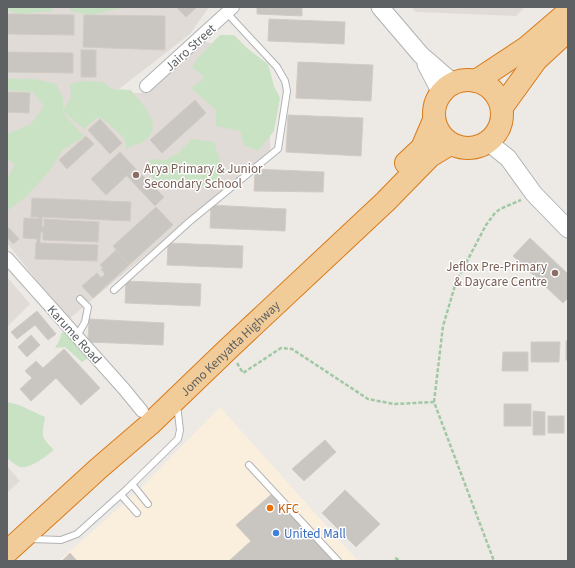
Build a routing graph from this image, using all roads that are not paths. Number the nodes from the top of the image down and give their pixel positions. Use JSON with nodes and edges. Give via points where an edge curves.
{"nodes":[{"id":1,"x":380,"y":7,"type":"edge"},
{"id":2,"x":230,"y":10,"type":"edge"},
{"id":3,"x":568,"y":12,"type":"edge"},
{"id":4,"x":568,"y":30,"type":"edge"},
{"id":5,"x":476,"y":81,"type":"junction"},
{"id":6,"x":146,"y":86,"type":"dead end"},
{"id":7,"x":446,"y":88,"type":"junction"},
{"id":8,"x":502,"y":107,"type":"junction"},
{"id":9,"x":434,"y":120,"type":"junction"},
{"id":10,"x":492,"y":138,"type":"junction"},
{"id":11,"x":450,"y":144,"type":"junction"},
{"id":12,"x":568,"y":229,"type":"edge"},
{"id":13,"x":7,"y":258,"type":"edge"},
{"id":14,"x":114,"y":290,"type":"dead end"},
{"id":15,"x":80,"y":299,"type":"dead end"},
{"id":16,"x":77,"y":336,"type":"junction"},
{"id":17,"x":176,"y":400,"type":"junction"},
{"id":18,"x":142,"y":411,"type":"junction"},
{"id":19,"x":249,"y":465,"type":"dead end"},
{"id":20,"x":132,"y":484,"type":"junction"},
{"id":21,"x":121,"y":495,"type":"junction"},
{"id":22,"x":148,"y":504,"type":"dead end"},
{"id":23,"x":137,"y":513,"type":"dead end"},
{"id":24,"x":12,"y":544,"type":"edge"},
{"id":25,"x":338,"y":561,"type":"edge"}],
"edges":[{"from":1,"to":7,"type":"main road"},
{"from":2,"to":6,"type":"street","name":"Jairo Street"},
{"from":2,"to":14,"type":"lane","via":[[277,67],[285,81],[287,91],[278,149],[189,222]]},
{"from":3,"to":5,"type":"highway","via":[[526,48]]},
{"from":4,"to":8,"type":"highway","via":[[536,60]]},
{"from":5,"to":7,"type":"highway","via":[[467,80]]},
{"from":5,"to":8,"type":"highway","via":[[493,91]]},
{"from":7,"to":9,"type":"highway","name":"Jomo Kenyatta Highway","via":[[436,101],[433,110]]},
{"from":8,"to":10,"type":"highway","via":[[500,128]]},
{"from":9,"to":11,"type":"highway","via":[[442,138]]},
{"from":9,"to":18,"type":"highway","name":"Jomo Kenyatta Highway","via":[[422,148]]},
{"from":10,"to":11,"type":"highway","via":[[478,147],[469,149]]},
{"from":10,"to":12,"type":"main road","via":[[534,194]]},
{"from":11,"to":17,"type":"highway","name":"Jomo Kenyatta Highway","via":[[430,156]]},
{"from":13,"to":16,"type":"street","name":"Karume Road"},
{"from":15,"to":16,"type":"lane","via":[[88,307],[85,322]]},
{"from":16,"to":18,"type":"street","name":"Karume Road"},
{"from":17,"to":20,"type":"lane","via":[[180,430],[178,439]]},
{"from":17,"to":24,"type":"highway","name":"Jomo Kenyatta Highway"},
{"from":18,"to":24,"type":"highway","name":"Jomo Kenyatta Highway","via":[[90,460]]},
{"from":19,"to":25,"type":"lane"},
{"from":20,"to":21,"type":"lane"},
{"from":20,"to":22,"type":"lane"},
{"from":21,"to":23,"type":"lane"},
{"from":21,"to":24,"type":"lane","via":[[77,534],[61,540]]}]}
